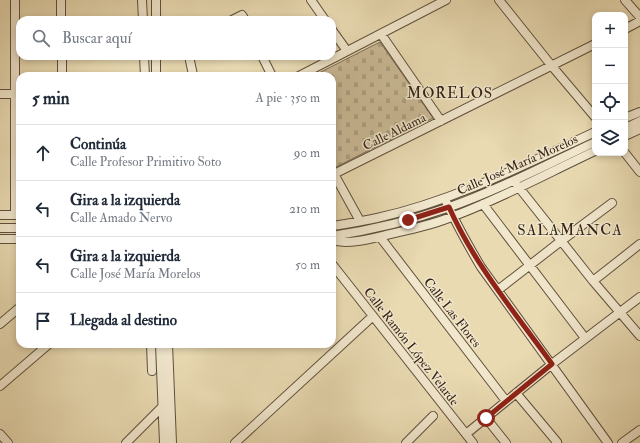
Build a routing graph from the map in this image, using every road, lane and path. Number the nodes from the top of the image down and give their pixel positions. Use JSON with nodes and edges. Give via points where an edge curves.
{"nodes":[{"id":1,"x":15,"y":0,"type":"edge"},
{"id":2,"x":61,"y":0,"type":"edge"},
{"id":3,"x":142,"y":0,"type":"edge"},
{"id":4,"x":156,"y":0,"type":"edge"},
{"id":5,"x":311,"y":0,"type":"edge"},
{"id":6,"x":446,"y":0,"type":"edge"},
{"id":7,"x":499,"y":0,"type":"edge"},
{"id":8,"x":625,"y":0,"type":"edge"},
{"id":9,"x":61,"y":16,"type":"edge"},
{"id":10,"x":142,"y":16,"type":"edge"},
{"id":11,"x":156,"y":16,"type":"edge"},
{"id":12,"x":322,"y":16,"type":"edge"},
{"id":13,"x":640,"y":17,"type":"edge"},
{"id":14,"x":640,"y":21,"type":"edge"},
{"id":15,"x":628,"y":27,"type":"edge"},
{"id":16,"x":16,"y":31,"type":"edge"},
{"id":17,"x":381,"y":34,"type":"junction"},
{"id":18,"x":336,"y":36,"type":"edge"},
{"id":19,"x":592,"y":45,"type":"edge"},
{"id":20,"x":347,"y":51,"type":"junction"},
{"id":21,"x":336,"y":57,"type":"edge"},
{"id":22,"x":17,"y":60,"type":"edge"},
{"id":23,"x":62,"y":60,"type":"edge"},
{"id":24,"x":144,"y":60,"type":"edge"},
{"id":25,"x":156,"y":60,"type":"edge"},
{"id":26,"x":190,"y":60,"type":"edge"},
{"id":27,"x":264,"y":60,"type":"edge"},
{"id":28,"x":330,"y":60,"type":"edge"},
{"id":29,"x":551,"y":65,"type":"junction"},
{"id":30,"x":17,"y":72,"type":"edge"},
{"id":31,"x":62,"y":72,"type":"edge"},
{"id":32,"x":145,"y":72,"type":"edge"},
{"id":33,"x":156,"y":72,"type":"edge"},
{"id":34,"x":192,"y":72,"type":"edge"},
{"id":35,"x":270,"y":72,"type":"edge"},
{"id":36,"x":307,"y":72,"type":"edge"},
{"id":37,"x":0,"y":94,"type":"edge"},
{"id":38,"x":16,"y":94,"type":"edge"},
{"id":39,"x":640,"y":112,"type":"edge"},
{"id":40,"x":592,"y":113,"type":"edge"},
{"id":41,"x":628,"y":117,"type":"edge"},
{"id":42,"x":440,"y":121,"type":"junction"},
{"id":43,"x":640,"y":121,"type":"edge"},
{"id":44,"x":628,"y":127,"type":"edge"},
{"id":45,"x":640,"y":129,"type":"edge"},
{"id":46,"x":592,"y":133,"type":"edge"},
{"id":47,"x":628,"y":135,"type":"edge"},
{"id":48,"x":592,"y":144,"type":"edge"},
{"id":49,"x":592,"y":151,"type":"edge"},
{"id":50,"x":583,"y":152,"type":"junction"},
{"id":51,"x":627,"y":156,"type":"edge"},
{"id":52,"x":555,"y":165,"type":"junction"},
{"id":53,"x":640,"y":172,"type":"edge"},
{"id":54,"x":336,"y":173,"type":"edge"},
{"id":55,"x":508,"y":173,"type":"junction"},
{"id":56,"x":336,"y":179,"type":"edge"},
{"id":57,"x":514,"y":180,"type":"junction"},
{"id":58,"x":519,"y":187,"type":"junction"},
{"id":59,"x":445,"y":199,"type":"junction"},
{"id":60,"x":612,"y":203,"type":"dead end"},
{"id":61,"x":483,"y":204,"type":"junction"},
{"id":62,"x":449,"y":207,"type":"junction"},
{"id":63,"x":0,"y":215,"type":"edge"},
{"id":64,"x":16,"y":215,"type":"edge"},
{"id":65,"x":453,"y":217,"type":"junction"},
{"id":66,"x":360,"y":221,"type":"junction"},
{"id":67,"x":336,"y":225,"type":"edge"},
{"id":68,"x":0,"y":228,"type":"edge"},
{"id":69,"x":16,"y":228,"type":"edge"},
{"id":70,"x":336,"y":235,"type":"edge"},
{"id":71,"x":380,"y":237,"type":"junction"},
{"id":72,"x":0,"y":239,"type":"edge"},
{"id":73,"x":16,"y":239,"type":"edge"},
{"id":74,"x":336,"y":241,"type":"edge"},
{"id":75,"x":561,"y":241,"type":"junction"},
{"id":76,"x":640,"y":244,"type":"edge"},
{"id":77,"x":530,"y":265,"type":"junction"},
{"id":78,"x":336,"y":269,"type":"edge"},
{"id":79,"x":593,"y":281,"type":"junction"},
{"id":80,"x":498,"y":290,"type":"junction"},
{"id":81,"x":640,"y":297,"type":"edge"},
{"id":82,"x":16,"y":310,"type":"edge"},
{"id":83,"x":619,"y":312,"type":"junction"},
{"id":84,"x":373,"y":316,"type":"junction"},
{"id":85,"x":0,"y":324,"type":"edge"},
{"id":86,"x":640,"y":336,"type":"edge"},
{"id":87,"x":585,"y":338,"type":"junction"},
{"id":88,"x":44,"y":348,"type":"edge"},
{"id":89,"x":151,"y":348,"type":"edge"},
{"id":90,"x":160,"y":348,"type":"edge"},
{"id":91,"x":168,"y":348,"type":"edge"},
{"id":92,"x":552,"y":364,"type":"junction"},
{"id":93,"x":152,"y":372,"type":"dead end"},
{"id":94,"x":0,"y":386,"type":"edge"},
{"id":95,"x":516,"y":392,"type":"junction"},
{"id":96,"x":506,"y":401,"type":"junction"},
{"id":97,"x":163,"y":406,"type":"junction"},
{"id":98,"x":433,"y":416,"type":"dead end"},
{"id":99,"x":486,"y":418,"type":"junction"},
{"id":100,"x":640,"y":430,"type":"edge"},
{"id":101,"x":0,"y":434,"type":"edge"},
{"id":102,"x":466,"y":434,"type":"junction"},
{"id":103,"x":8,"y":443,"type":"edge"},
{"id":104,"x":126,"y":443,"type":"edge"},
{"id":105,"x":164,"y":443,"type":"edge"},
{"id":106,"x":172,"y":443,"type":"edge"},
{"id":107,"x":235,"y":443,"type":"edge"},
{"id":108,"x":406,"y":443,"type":"edge"},
{"id":109,"x":473,"y":443,"type":"edge"},
{"id":110,"x":506,"y":443,"type":"edge"},
{"id":111,"x":556,"y":443,"type":"edge"},
{"id":112,"x":608,"y":443,"type":"edge"},
{"id":113,"x":622,"y":443,"type":"edge"}],
"edges":[{"from":1,"to":16,"type":"street"},
{"from":2,"to":9,"type":"street"},
{"from":3,"to":10,"type":"street"},
{"from":4,"to":11,"type":"street"},
{"from":5,"to":12,"type":"street"},
{"from":6,"to":17,"type":"street"},
{"from":7,"to":29,"type":"street"},
{"from":8,"to":13,"type":"street"},
{"from":14,"to":15,"type":"street"},
{"from":17,"to":20,"type":"street"},
{"from":17,"to":42,"type":"street"},
{"from":18,"to":20,"type":"street"},
{"from":19,"to":29,"type":"street","name":"Calle Aldama"},
{"from":20,"to":21,"type":"street"},
{"from":22,"to":30,"type":"street"},
{"from":23,"to":31,"type":"street"},
{"from":24,"to":32,"type":"street"},
{"from":25,"to":33,"type":"street"},
{"from":26,"to":34,"type":"street"},
{"from":27,"to":35,"type":"street"},
{"from":28,"to":36,"type":"street"},
{"from":29,"to":40,"type":"street"},
{"from":29,"to":42,"type":"street","name":"Calle Aldama"},
{"from":37,"to":38,"type":"street"},
{"from":39,"to":41,"type":"street"},
{"from":42,"to":54,"type":"street","name":"Calle Aldama"},
{"from":43,"to":44,"type":"street"},
{"from":45,"to":47,"type":"street"},
{"from":46,"to":55,"type":"street","name":"Calle José María Morelos"},
{"from":48,"to":50,"type":"street","name":"Calle José María Morelos"},
{"from":49,"to":50,"type":"street"},
{"from":50,"to":52,"type":"street"},
{"from":51,"to":53,"type":"street"},
{"from":52,"to":57,"type":"street","name":"Calle José María Morelos"},
{"from":52,"to":58,"type":"street"},
{"from":55,"to":57,"type":"street"},
{"from":55,"to":59,"type":"street","name":"Calle José María Morelos"},
{"from":56,"to":66,"type":"street"},
{"from":57,"to":58,"type":"street"},
{"from":57,"to":62,"type":"street","name":"Calle José María Morelos"},
{"from":58,"to":61,"type":"street"},
{"from":58,"to":75,"type":"street"},
{"from":59,"to":62,"type":"street"},
{"from":59,"to":66,"type":"street","name":"Calle José María Morelos"},
{"from":60,"to":75,"type":"street"},
{"from":61,"to":65,"type":"street"},
{"from":61,"to":77,"type":"street"},
{"from":62,"to":65,"type":"street"},
{"from":62,"to":70,"type":"street","name":"Calle José María Morelos","via":[[388,225]]},
{"from":63,"to":64,"type":"street"},
{"from":65,"to":71,"type":"street"},
{"from":65,"to":80,"type":"street","via":[[477,260]]},
{"from":66,"to":67,"type":"street","name":"Calle José María Morelos"},
{"from":68,"to":69,"type":"street"},
{"from":71,"to":74,"type":"street"},
{"from":71,"to":96,"type":"street","name":"Calle Las Flores"},
{"from":72,"to":73,"type":"street"},
{"from":75,"to":77,"type":"street"},
{"from":75,"to":79,"type":"street"},
{"from":76,"to":79,"type":"street"},
{"from":77,"to":80,"type":"street"},
{"from":77,"to":87,"type":"street"},
{"from":78,"to":84,"type":"street","name":"Calle Ramón López Velarde"},
{"from":79,"to":83,"type":"street"},
{"from":80,"to":92,"type":"street"},
{"from":81,"to":83,"type":"street"},
{"from":82,"to":85,"type":"street"},
{"from":83,"to":86,"type":"street"},
{"from":83,"to":87,"type":"street"},
{"from":84,"to":102,"type":"street","name":"Calle Ramón López Velarde"},
{"from":84,"to":107,"type":"street"},
{"from":87,"to":92,"type":"street"},
{"from":88,"to":94,"type":"street"},
{"from":89,"to":93,"type":"street"},
{"from":90,"to":97,"type":"street"},
{"from":91,"to":106,"type":"street"},
{"from":92,"to":95,"type":"street"},
{"from":92,"to":112,"type":"street"},
{"from":95,"to":96,"type":"street"},
{"from":95,"to":111,"type":"street"},
{"from":96,"to":99,"type":"street"},
{"from":97,"to":104,"type":"street"},
{"from":97,"to":105,"type":"street"},
{"from":98,"to":108,"type":"street"},
{"from":99,"to":102,"type":"street"},
{"from":99,"to":110,"type":"street"},
{"from":100,"to":113,"type":"street"},
{"from":101,"to":103,"type":"street"},
{"from":102,"to":109,"type":"street","name":"Calle Ramón López Velarde"}]}
